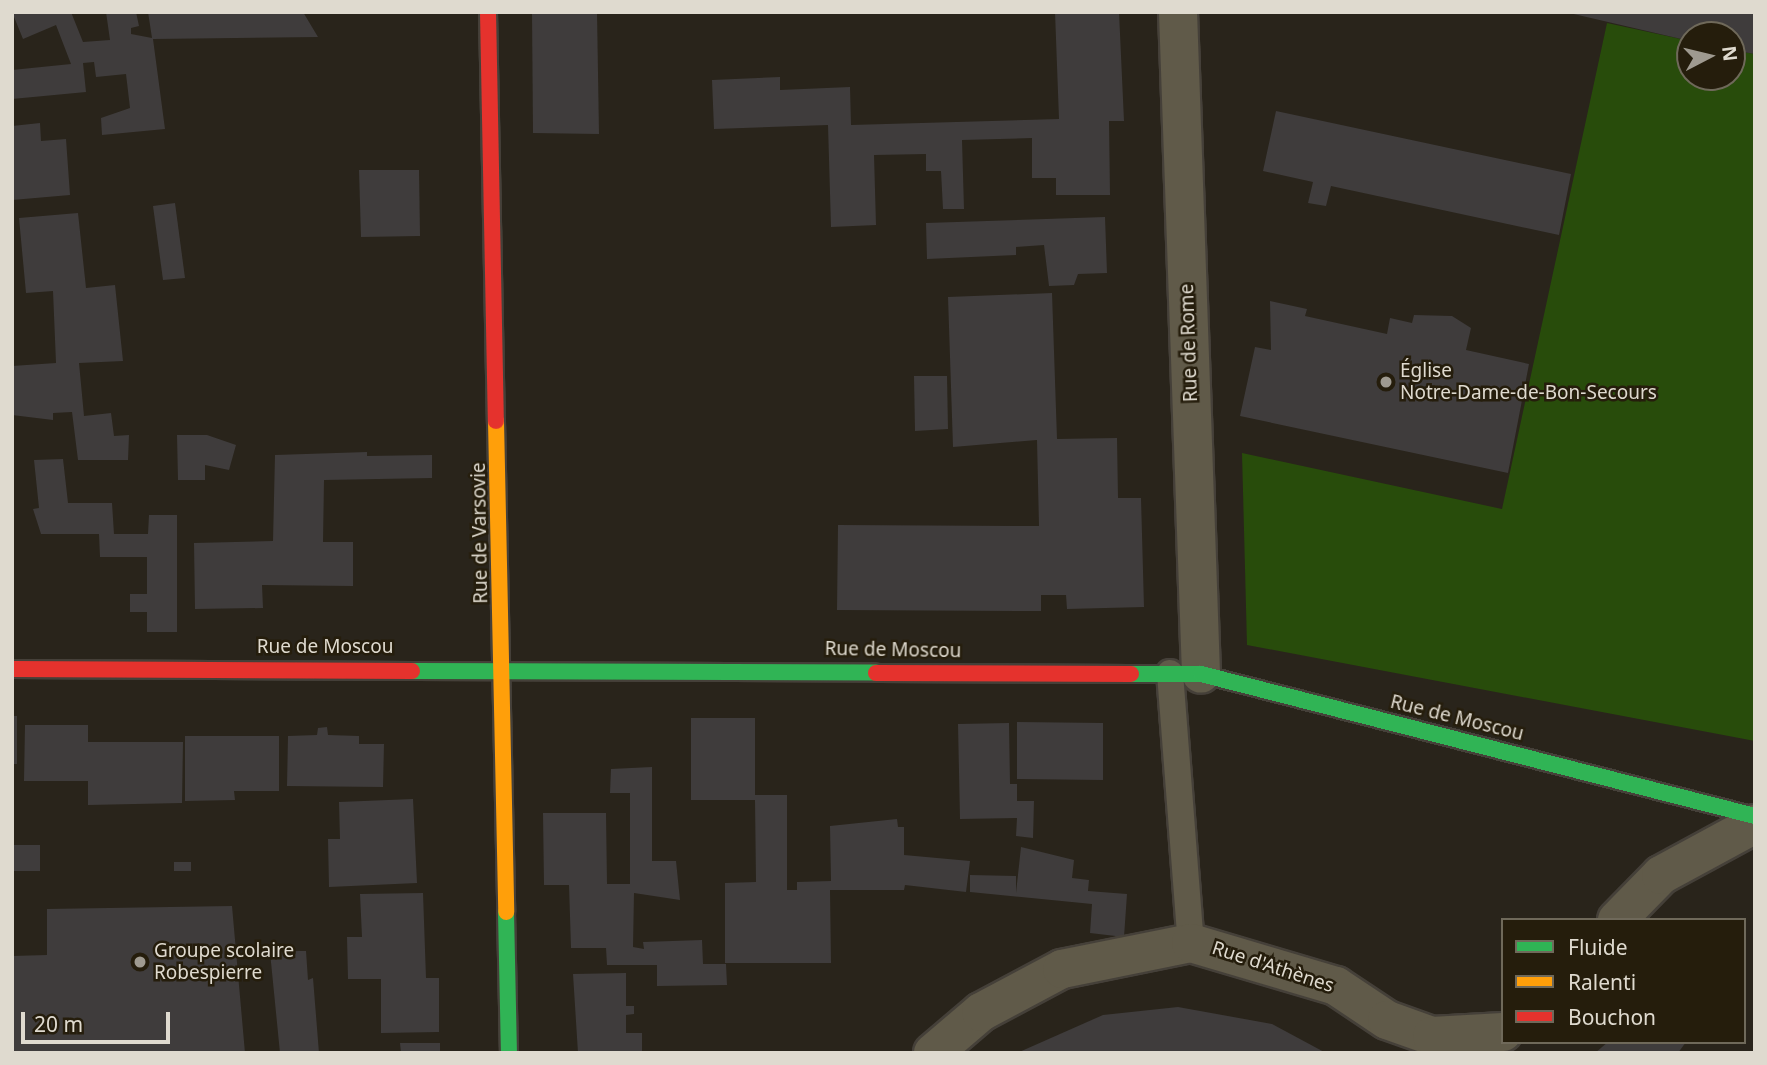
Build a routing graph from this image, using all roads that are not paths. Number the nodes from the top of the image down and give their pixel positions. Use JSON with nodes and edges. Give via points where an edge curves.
{"nodes":[{"id":1,"x":488,"y":12,"type":"edge"},
{"id":2,"x":1178,"y":12,"type":"edge"},
{"id":3,"x":505,"y":667,"type":"junction"},
{"id":4,"x":12,"y":669,"type":"edge"},
{"id":5,"x":1185,"y":674,"type":"junction"},
{"id":6,"x":1755,"y":816,"type":"edge"},
{"id":7,"x":1755,"y":824,"type":"edge"},
{"id":8,"x":1619,"y":918,"type":"edge"},
{"id":9,"x":1191,"y":943,"type":"junction"},
{"id":10,"x":1501,"y":1032,"type":"edge"},
{"id":11,"x":509,"y":1053,"type":"edge"},
{"id":12,"x":933,"y":1053,"type":"edge"}],
"edges":[{"from":1,"to":3,"type":"street","name":"Rue de Varsovie"},
{"from":2,"to":5,"type":"street","name":"Rue de Rome"},
{"from":3,"to":4,"type":"street","name":"Rue de Moscou"},
{"from":3,"to":5,"type":"street","name":"Rue de Moscou"},
{"from":3,"to":11,"type":"street","name":"Rue de Varsovie"},
{"from":5,"to":6,"type":"street","name":"Rue de Moscou"},
{"from":5,"to":9,"type":"lane"},
{"from":7,"to":8,"type":"street","via":[[1661,875]]},
{"from":9,"to":10,"type":"street","name":"Rue d'Athènes","via":[[1336,986],[1387,1020],[1432,1036]]},
{"from":9,"to":12,"type":"street","name":"Rue d'Athènes","via":[[1062,968],[981,1012]]}]}
